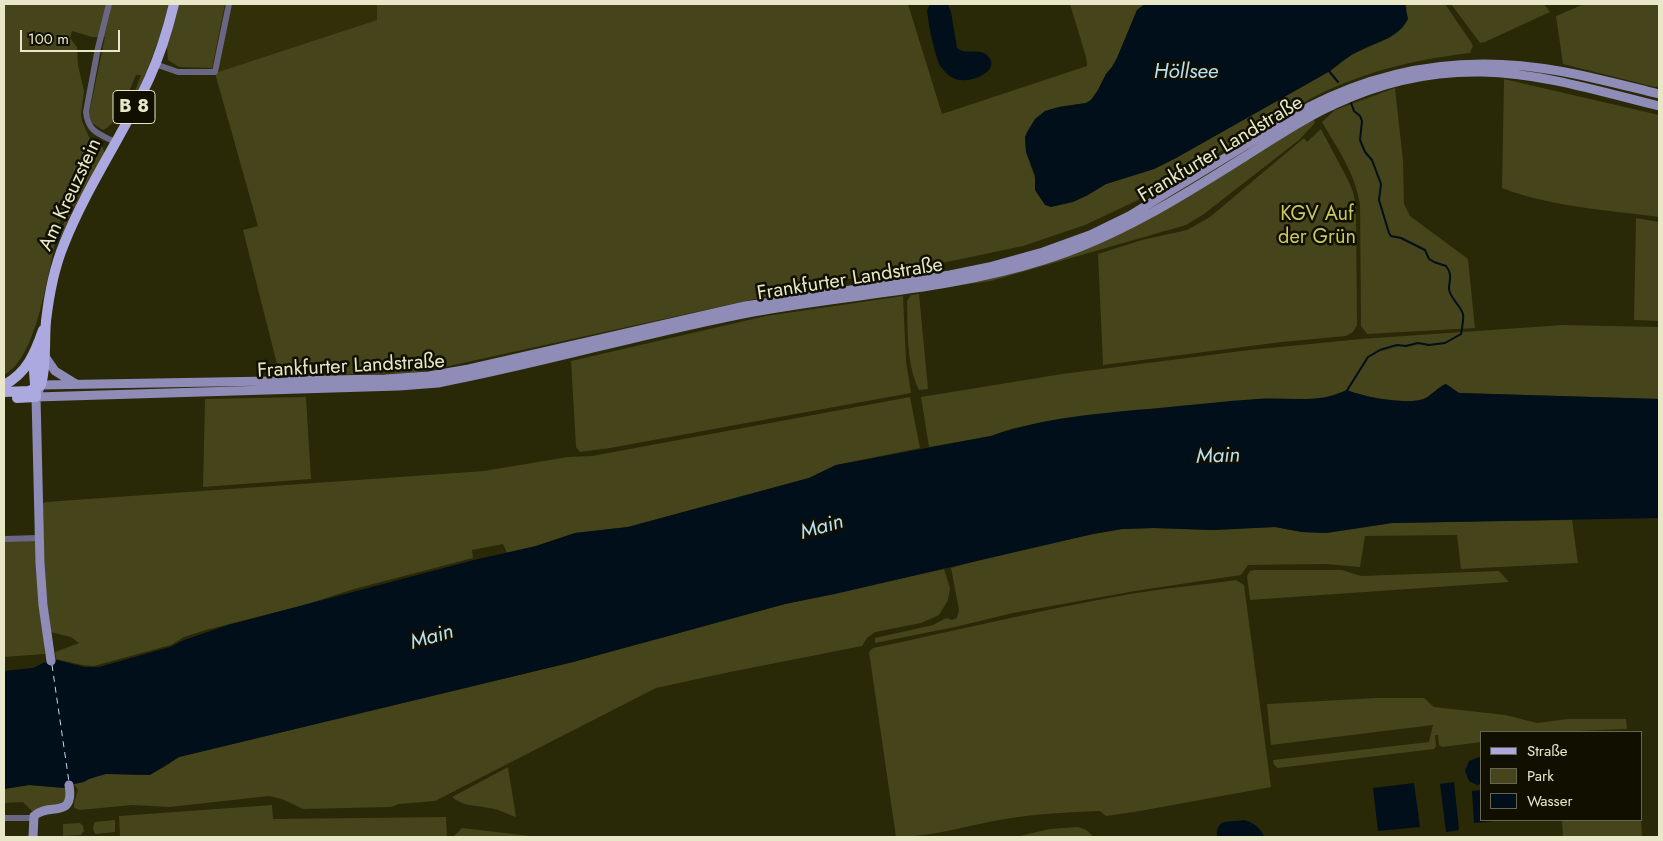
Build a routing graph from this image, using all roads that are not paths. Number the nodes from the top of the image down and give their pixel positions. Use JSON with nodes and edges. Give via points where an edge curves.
{"nodes":[{"id":1,"x":109,"y":4,"type":"edge"},
{"id":2,"x":174,"y":4,"type":"edge"},
{"id":3,"x":229,"y":4,"type":"edge"},
{"id":4,"x":155,"y":64,"type":"junction"},
{"id":5,"x":1657,"y":92,"type":"edge"},
{"id":6,"x":1659,"y":106,"type":"edge"},
{"id":7,"x":115,"y":142,"type":"junction"},
{"id":8,"x":46,"y":322,"type":"junction"},
{"id":9,"x":36,"y":350,"type":"junction"},
{"id":10,"x":46,"y":358,"type":"junction"},
{"id":11,"x":76,"y":384,"type":"junction"},
{"id":12,"x":4,"y":386,"type":"edge"},
{"id":13,"x":4,"y":392,"type":"edge"},
{"id":14,"x":37,"y":392,"type":"junction"},
{"id":15,"x":4,"y":398,"type":"edge"},
{"id":16,"x":40,"y":538,"type":"junction"},
{"id":17,"x":4,"y":539,"type":"edge"},
{"id":18,"x":51,"y":661,"type":"dead end"},
{"id":19,"x":69,"y":785,"type":"dead end"},
{"id":20,"x":4,"y":818,"type":"edge"},
{"id":21,"x":34,"y":818,"type":"junction"},
{"id":22,"x":33,"y":837,"type":"edge"}],
"edges":[{"from":1,"to":7,"type":"street","via":[[86,120],[94,131]]},
{"from":2,"to":4,"type":"main road","name":"Am Kreuzstein","number":"B 8"},
{"from":3,"to":4,"type":"street","via":[[215,72],[178,72]]},
{"from":4,"to":7,"type":"main road","name":"Am Kreuzstein","number":"B 8"},
{"from":5,"to":11,"type":"main road","name":"Frankfurter Landstraße","via":[[1524,66],[1463,64],[1422,68],[1376,79],[1329,97],[1145,208],[1090,235],[989,267],[745,306],[429,376]]},
{"from":6,"to":14,"type":"main road","name":"Frankfurter Landstraße","via":[[1512,74],[1480,72],[1420,77],[1383,85],[1314,114],[1128,227],[1046,260],[990,275],[748,313],[438,383]]},
{"from":7,"to":8,"type":"main road","name":"Am Kreuzstein","number":"B 8","via":[[64,245],[54,275]]},
{"from":8,"to":9,"type":"main road","name":"Am Kreuzstein"},
{"from":8,"to":10,"type":"main road","name":"Am Kreuzstein","number":"B 8"},
{"from":9,"to":12,"type":"main road","name":"Am Kreuzstein","via":[[24,370]]},
{"from":9,"to":14,"type":"main road"},
{"from":10,"to":11,"type":"main road","via":[[55,370]]},
{"from":10,"to":14,"type":"main road","number":"B 8"},
{"from":11,"to":14,"type":"main road","name":"Frankfurter Landstraße"},
{"from":12,"to":14,"type":"main road","name":"Frankfurter Landstraße"},
{"from":13,"to":14,"type":"main road"},
{"from":14,"to":15,"type":"main road","name":"Frankfurter Landstraße"},
{"from":14,"to":16,"type":"main road"},
{"from":16,"to":17,"type":"street"},
{"from":16,"to":18,"type":"main road","via":[[42,595]]},
{"from":19,"to":21,"type":"main road","via":[[71,796],[65,806],[60,810],[40,812]]},
{"from":20,"to":21,"type":"street"},
{"from":21,"to":22,"type":"main road"}]}
